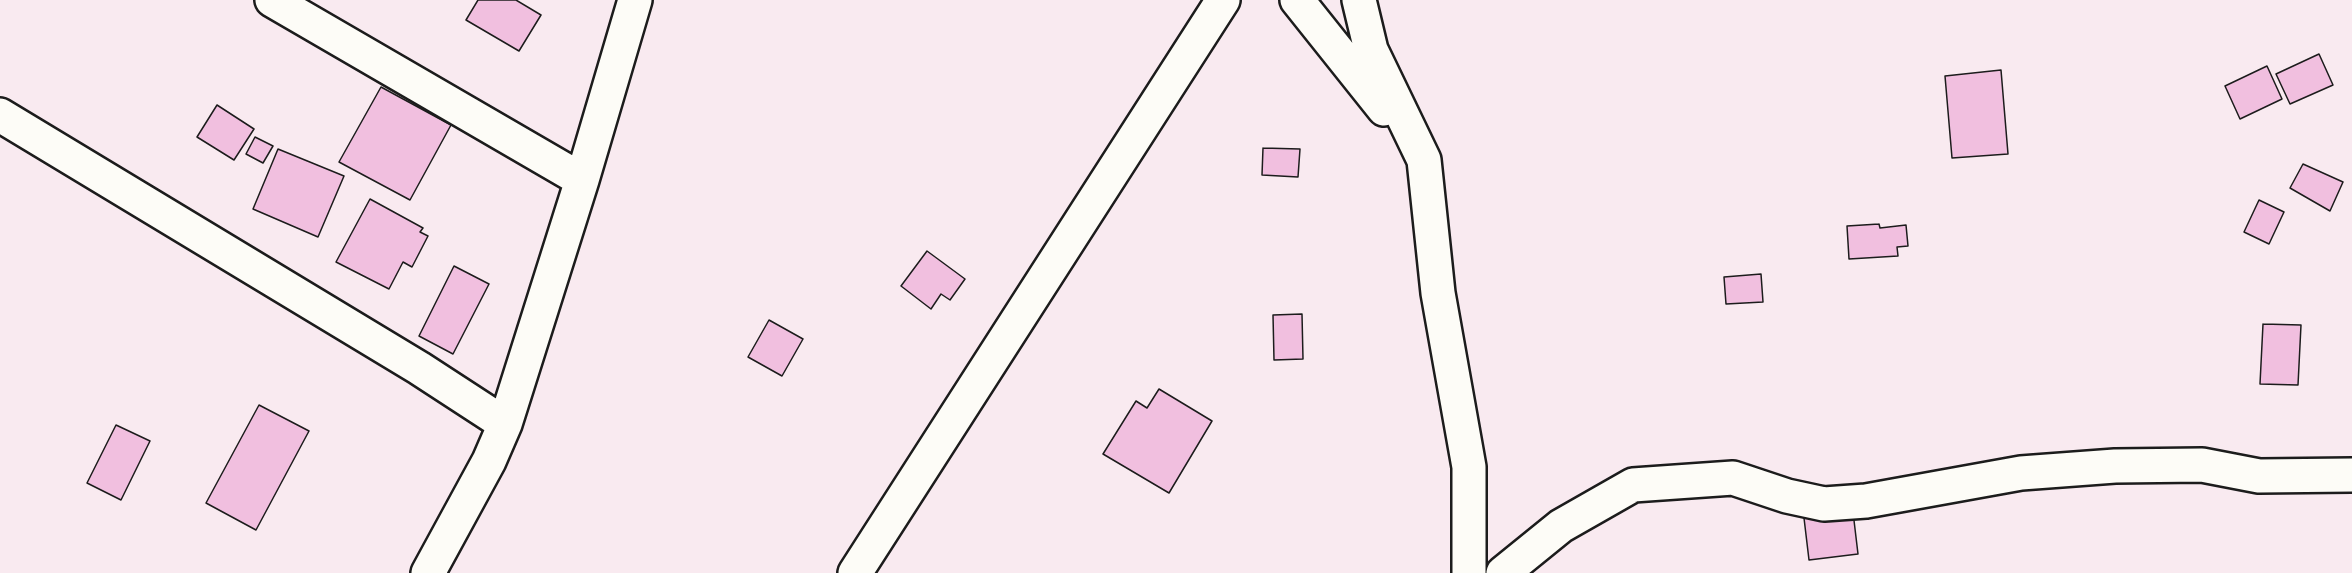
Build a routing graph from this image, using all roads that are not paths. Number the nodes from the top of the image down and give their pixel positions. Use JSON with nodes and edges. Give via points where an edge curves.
{"nodes":[{"id":1,"x":272,"y":0,"type":"edge"},
{"id":2,"x":635,"y":0,"type":"edge"},
{"id":3,"x":1223,"y":0,"type":"edge"},
{"id":4,"x":1297,"y":0,"type":"edge"},
{"id":5,"x":1359,"y":0,"type":"edge"},
{"id":6,"x":0,"y":115,"type":"edge"},
{"id":7,"x":1424,"y":160,"type":"junction"},
{"id":8,"x":582,"y":180,"type":"junction"},
{"id":9,"x":505,"y":424,"type":"junction"},
{"id":10,"x":2352,"y":475,"type":"edge"},
{"id":11,"x":428,"y":573,"type":"edge"},
{"id":12,"x":855,"y":573,"type":"edge"},
{"id":13,"x":1469,"y":573,"type":"edge"},
{"id":14,"x":1503,"y":573,"type":"edge"}],
"edges":[{"from":1,"to":8,"type":"street"},
{"from":2,"to":8,"type":"street"},
{"from":3,"to":12,"type":"street"},
{"from":4,"to":7,"type":"street"},
{"from":5,"to":7,"type":"street","via":[[1371,50]]},
{"from":6,"to":9,"type":"street"},
{"from":7,"to":13,"type":"street","via":[[1438,293],[1469,467]]},
{"from":8,"to":9,"type":"street"},
{"from":9,"to":11,"type":"street"},
{"from":10,"to":14,"type":"street","via":[[2259,476],[2202,465],[2115,466],[2020,473],[1866,501],[1824,504],[1733,478],[1633,485],[1561,526]]}]}
